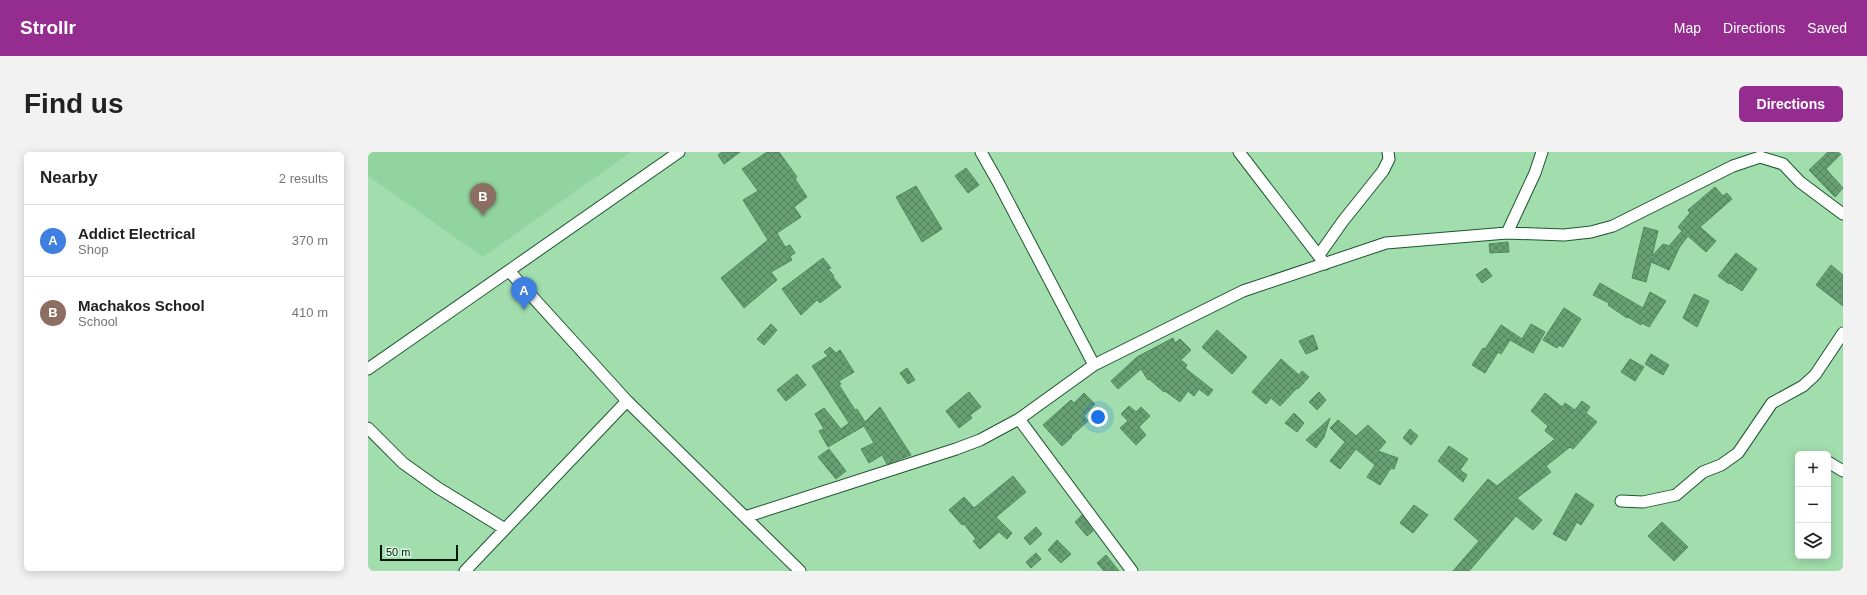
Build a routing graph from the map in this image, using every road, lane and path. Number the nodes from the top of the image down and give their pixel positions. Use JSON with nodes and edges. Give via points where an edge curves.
{"nodes":[{"id":1,"x":679,"y":152,"type":"edge"},
{"id":2,"x":981,"y":152,"type":"edge"},
{"id":3,"x":1239,"y":152,"type":"edge"},
{"id":4,"x":1388,"y":152,"type":"edge"},
{"id":5,"x":1542,"y":152,"type":"edge"},
{"id":6,"x":1843,"y":214,"type":"edge"},
{"id":7,"x":1507,"y":233,"type":"junction"},
{"id":8,"x":1322,"y":260,"type":"junction"},
{"id":9,"x":509,"y":271,"type":"junction"},
{"id":10,"x":1843,"y":333,"type":"edge"},
{"id":11,"x":1094,"y":365,"type":"junction"},
{"id":12,"x":368,"y":369,"type":"edge"},
{"id":13,"x":627,"y":402,"type":"junction"},
{"id":14,"x":1019,"y":419,"type":"junction"},
{"id":15,"x":368,"y":428,"type":"edge"},
{"id":16,"x":1831,"y":464,"type":"edge"},
{"id":17,"x":1843,"y":471,"type":"edge"},
{"id":18,"x":1621,"y":500,"type":"dead end"},
{"id":19,"x":745,"y":517,"type":"junction"},
{"id":20,"x":506,"y":529,"type":"junction"},
{"id":21,"x":465,"y":571,"type":"edge"},
{"id":22,"x":800,"y":571,"type":"edge"},
{"id":23,"x":1132,"y":571,"type":"edge"}],
"edges":[{"from":1,"to":9,"type":"street"},
{"from":2,"to":11,"type":"street"},
{"from":3,"to":8,"type":"street"},
{"from":4,"to":8,"type":"street","via":[[1389,158],[1383,171],[1343,221]]},
{"from":5,"to":7,"type":"street"},
{"from":6,"to":7,"type":"street","via":[[1800,182],[1783,164],[1760,157],[1733,166],[1601,230],[1564,235]]},
{"from":7,"to":8,"type":"street","via":[[1386,243]]},
{"from":8,"to":11,"type":"street","via":[[1243,291]]},
{"from":9,"to":12,"type":"street"},
{"from":9,"to":13,"type":"street"},
{"from":10,"to":18,"type":"street","via":[[1815,375],[1803,386],[1772,403],[1738,452],[1727,461],[1702,472],[1676,495],[1643,502]]},
{"from":11,"to":14,"type":"street"},
{"from":13,"to":19,"type":"street"},
{"from":13,"to":20,"type":"street"},
{"from":14,"to":19,"type":"street","via":[[980,440],[956,449]]},
{"from":14,"to":23,"type":"street"},
{"from":15,"to":20,"type":"street","via":[[403,463],[438,488]]},
{"from":16,"to":17,"type":"street"},
{"from":19,"to":22,"type":"street"},
{"from":20,"to":21,"type":"street"}]}
